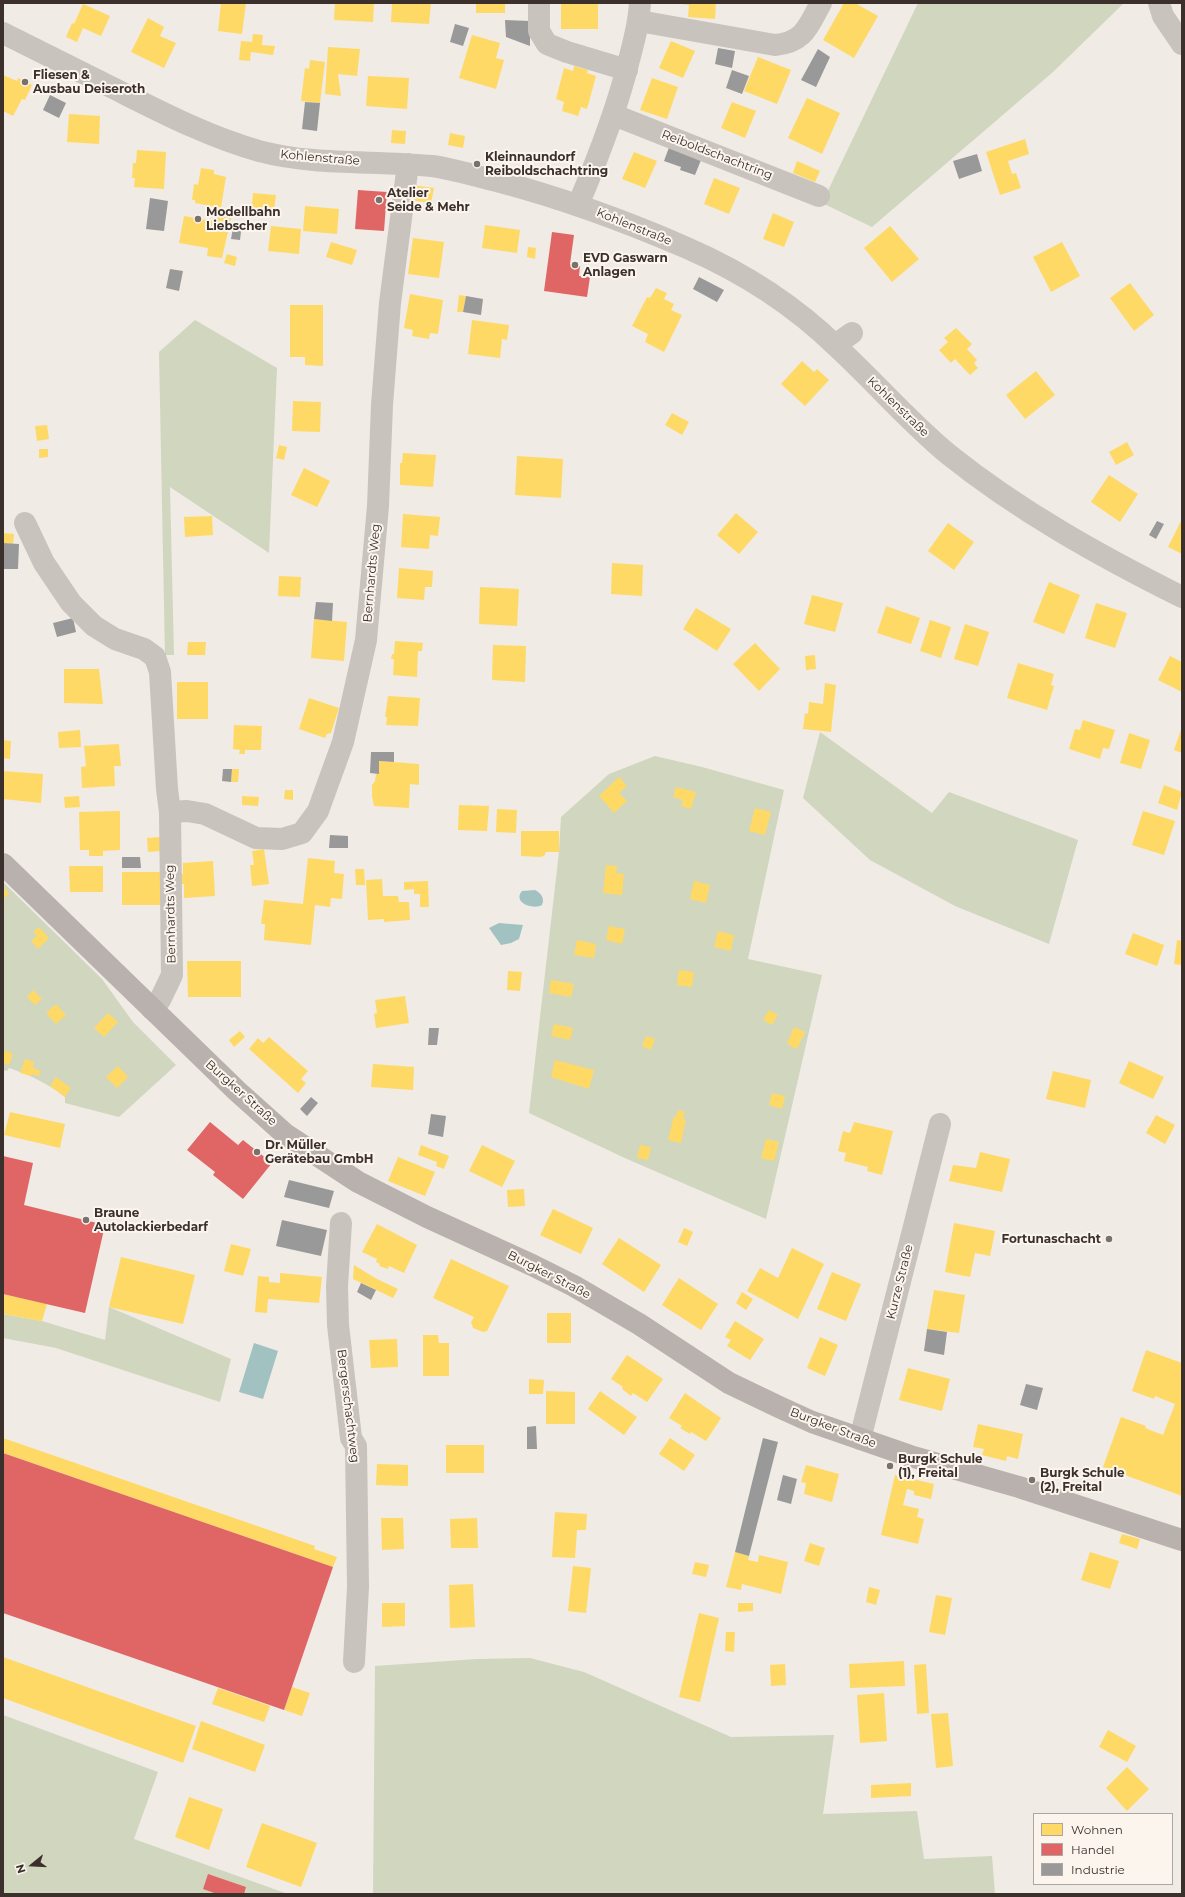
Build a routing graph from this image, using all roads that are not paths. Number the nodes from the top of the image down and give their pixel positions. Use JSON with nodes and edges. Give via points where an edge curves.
{"nodes":[{"id":1,"x":539,"y":3,"type":"edge"},
{"id":2,"x":821,"y":3,"type":"edge"},
{"id":3,"x":1159,"y":3,"type":"edge"},
{"id":4,"x":640,"y":12,"type":"edge"},
{"id":5,"x":3,"y":34,"type":"edge"},
{"id":6,"x":1182,"y":44,"type":"edge"},
{"id":7,"x":627,"y":70,"type":"junction"},
{"id":8,"x":614,"y":115,"type":"junction"},
{"id":9,"x":408,"y":164,"type":"junction"},
{"id":10,"x":819,"y":196,"type":"dead end"},
{"id":11,"x":578,"y":205,"type":"junction"},
{"id":12,"x":24,"y":523,"type":"dead end"},
{"id":13,"x":1182,"y":597,"type":"edge"},
{"id":14,"x":170,"y":812,"type":"junction"},
{"id":15,"x":3,"y":864,"type":"edge"},
{"id":16,"x":152,"y":1009,"type":"junction"},
{"id":17,"x":940,"y":1124,"type":"dead end"},
{"id":18,"x":341,"y":1223,"type":"dead end"},
{"id":19,"x":860,"y":1439,"type":"junction"},
{"id":20,"x":1182,"y":1540,"type":"edge"},
{"id":21,"x":354,"y":1662,"type":"dead end"}],
"edges":[{"from":1,"to":7,"type":"street","via":[[539,31],[547,44]]},
{"from":2,"to":4,"type":"street","via":[[803,35],[787,44],[775,46]]},
{"from":3,"to":6,"type":"street","via":[[1163,16]]},
{"from":4,"to":7,"type":"street"},
{"from":5,"to":9,"type":"street","name":"Kohlenstraße","via":[[179,121],[231,142],[300,159]]},
{"from":7,"to":8,"type":"street"},
{"from":8,"to":10,"type":"street","name":"Reiboldschachtring"},
{"from":8,"to":11,"type":"street"},
{"from":9,"to":11,"type":"street","name":"Kohlenstraße","via":[[451,169]]},
{"from":9,"to":14,"type":"street","name":"Bernhardts Weg","via":[[390,303],[378,506],[366,640],[343,742],[318,811],[302,833],[282,839],[256,838],[205,814]]},
{"from":11,"to":13,"type":"street","name":"Kohlenstraße","via":[[658,235],[742,275],[844,339],[916,425],[949,454],[1009,499],[1099,554]]},
{"from":12,"to":14,"type":"street","name":"Bernhardts Weg","via":[[44,563],[71,603],[94,626],[115,639],[144,649],[155,657],[160,672]]},
{"from":14,"to":16,"type":"street","name":"Bernhardts Weg","via":[[172,975],[160,1000]]},
{"from":15,"to":16,"type":"main road","name":"Burgker Straße"},
{"from":16,"to":19,"type":"main road","name":"Burgker Straße","via":[[222,1078],[285,1134],[347,1176],[427,1217],[574,1286],[639,1324],[729,1383],[766,1402]]},
{"from":17,"to":19,"type":"street","name":"Kurze Straße"},
{"from":18,"to":21,"type":"street","name":"Bergerschachtweg","via":[[337,1286],[338,1325],[351,1438],[356,1446],[358,1587]]},
{"from":19,"to":20,"type":"main road","name":"Burgker Straße"}]}
